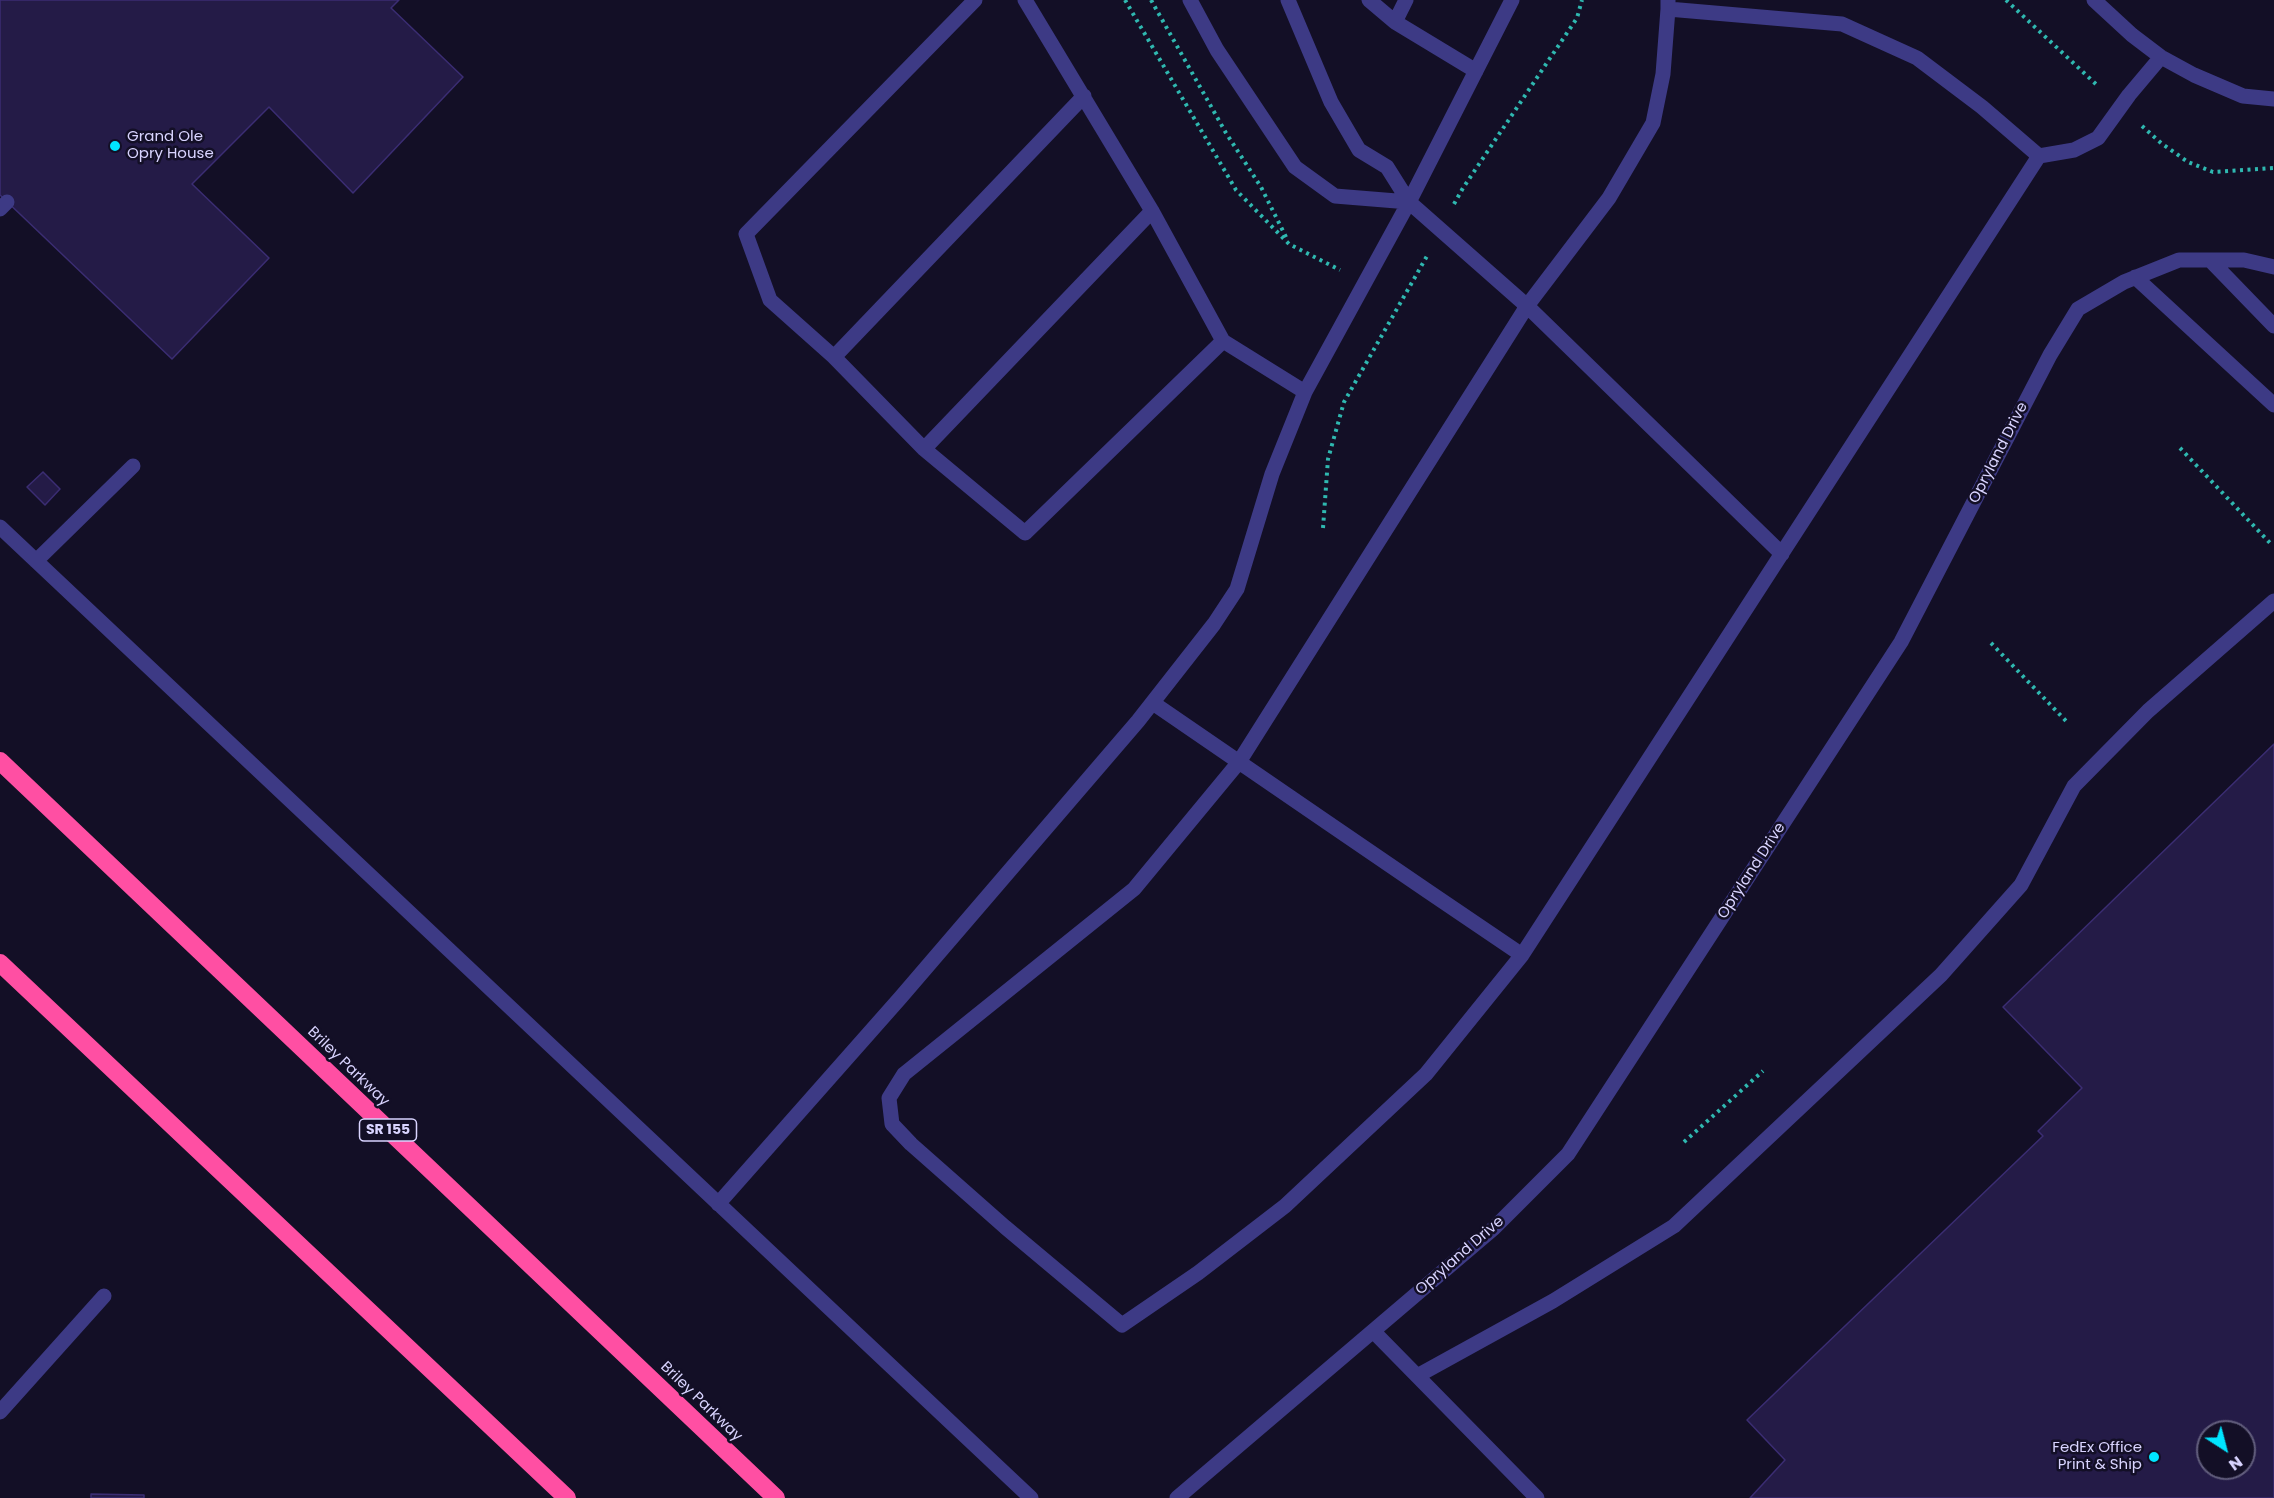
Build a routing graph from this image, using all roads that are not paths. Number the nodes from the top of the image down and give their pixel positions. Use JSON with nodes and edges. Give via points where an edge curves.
{"nodes":[{"id":1,"x":975,"y":0,"type":"edge"},
{"id":2,"x":1025,"y":0,"type":"edge"},
{"id":3,"x":1190,"y":0,"type":"edge"},
{"id":4,"x":1288,"y":0,"type":"edge"},
{"id":5,"x":1369,"y":0,"type":"edge"},
{"id":6,"x":1406,"y":0,"type":"edge"},
{"id":7,"x":1512,"y":0,"type":"edge"},
{"id":8,"x":2094,"y":0,"type":"edge"},
{"id":9,"x":1668,"y":4,"type":"edge"},
{"id":10,"x":1395,"y":22,"type":"junction"},
{"id":11,"x":2161,"y":57,"type":"junction"},
{"id":12,"x":1476,"y":71,"type":"junction"},
{"id":13,"x":1084,"y":96,"type":"junction"},
{"id":14,"x":2274,"y":99,"type":"edge"},
{"id":15,"x":2039,"y":156,"type":"junction"},
{"id":16,"x":1409,"y":202,"type":"junction"},
{"id":17,"x":1152,"y":211,"type":"junction"},
{"id":18,"x":2211,"y":261,"type":"junction"},
{"id":19,"x":2274,"y":267,"type":"edge"},
{"id":20,"x":2135,"y":277,"type":"junction"},
{"id":21,"x":1527,"y":306,"type":"junction"},
{"id":22,"x":2274,"y":326,"type":"edge"},
{"id":23,"x":1223,"y":341,"type":"junction"},
{"id":24,"x":834,"y":357,"type":"junction"},
{"id":25,"x":1305,"y":392,"type":"junction"},
{"id":26,"x":2274,"y":405,"type":"edge"},
{"id":27,"x":924,"y":449,"type":"junction"},
{"id":28,"x":133,"y":466,"type":"dead end"},
{"id":29,"x":0,"y":527,"type":"edge"},
{"id":30,"x":1782,"y":554,"type":"junction"},
{"id":31,"x":36,"y":561,"type":"junction"},
{"id":32,"x":2274,"y":601,"type":"edge"},
{"id":33,"x":1153,"y":703,"type":"junction"},
{"id":34,"x":0,"y":762,"type":"edge"},
{"id":35,"x":1239,"y":762,"type":"junction"},
{"id":36,"x":1522,"y":955,"type":"junction"},
{"id":37,"x":0,"y":963,"type":"edge"},
{"id":38,"x":718,"y":1204,"type":"junction"},
{"id":39,"x":104,"y":1296,"type":"dead end"},
{"id":40,"x":1373,"y":1331,"type":"junction"},
{"id":41,"x":1417,"y":1376,"type":"junction"},
{"id":42,"x":0,"y":1412,"type":"edge"},
{"id":43,"x":567,"y":1498,"type":"edge"},
{"id":44,"x":776,"y":1498,"type":"edge"},
{"id":45,"x":1030,"y":1498,"type":"edge"},
{"id":46,"x":1177,"y":1498,"type":"edge"},
{"id":47,"x":1537,"y":1498,"type":"edge"}],
"edges":[{"from":1,"to":24,"type":"street","via":[[746,234],[770,300]]},
{"from":2,"to":13,"type":"street"},
{"from":3,"to":16,"type":"street","via":[[1217,50],[1295,167],[1335,196]]},
{"from":4,"to":16,"type":"street","via":[[1331,102],[1353,140],[1359,150],[1387,167]]},
{"from":5,"to":10,"type":"street"},
{"from":6,"to":10,"type":"street"},
{"from":7,"to":12,"type":"street"},
{"from":8,"to":11,"type":"street"},
{"from":9,"to":15,"type":"street","via":[[1842,24],[1917,58]]},
{"from":9,"to":21,"type":"street","via":[[1663,74],[1653,123],[1609,198]]},
{"from":10,"to":12,"type":"street"},
{"from":11,"to":14,"type":"street","via":[[2243,96]]},
{"from":11,"to":15,"type":"street","via":[[2098,138],[2074,150]]},
{"from":12,"to":16,"type":"street"},
{"from":13,"to":17,"type":"street"},
{"from":13,"to":24,"type":"street"},
{"from":15,"to":30,"type":"street"},
{"from":16,"to":21,"type":"street"},
{"from":16,"to":25,"type":"street"},
{"from":17,"to":23,"type":"street"},
{"from":17,"to":27,"type":"street"},
{"from":18,"to":19,"type":"street","name":"Opryland Drive","via":[[2244,260]]},
{"from":18,"to":20,"type":"street","name":"Opryland Drive","via":[[2179,260]]},
{"from":18,"to":22,"type":"street"},
{"from":20,"to":26,"type":"street"},
{"from":20,"to":40,"type":"street","name":"Opryland Drive","via":[[2078,309],[2050,355],[1901,642],[1568,1154],[1494,1228]]},
{"from":21,"to":30,"type":"street"},
{"from":21,"to":35,"type":"street"},
{"from":23,"to":25,"type":"street"},
{"from":23,"to":27,"type":"street","via":[[1025,532]]},
{"from":24,"to":27,"type":"street"},
{"from":25,"to":33,"type":"street","via":[[1272,474],[1237,589]]},
{"from":28,"to":31,"type":"street"},
{"from":29,"to":31,"type":"street"},
{"from":30,"to":36,"type":"street"},
{"from":31,"to":38,"type":"street"},
{"from":32,"to":41,"type":"street","via":[[2148,711],[2074,786],[2021,885],[1941,975],[1674,1226],[1553,1301]]},
{"from":33,"to":35,"type":"street"},
{"from":33,"to":38,"type":"street"},
{"from":34,"to":44,"type":"highway","name":"Briley Parkway","number":"SR 155"},
{"from":35,"to":36,"type":"street"},
{"from":35,"to":36,"type":"street","via":[[1134,889],[912,1067],[889,1098],[892,1124],[911,1144],[1122,1325],[1285,1206],[1426,1074]]},
{"from":37,"to":43,"type":"highway"},
{"from":38,"to":45,"type":"street"},
{"from":39,"to":42,"type":"street"},
{"from":40,"to":41,"type":"street"},
{"from":40,"to":46,"type":"street","name":"Opryland Drive"},
{"from":41,"to":47,"type":"street"}]}
